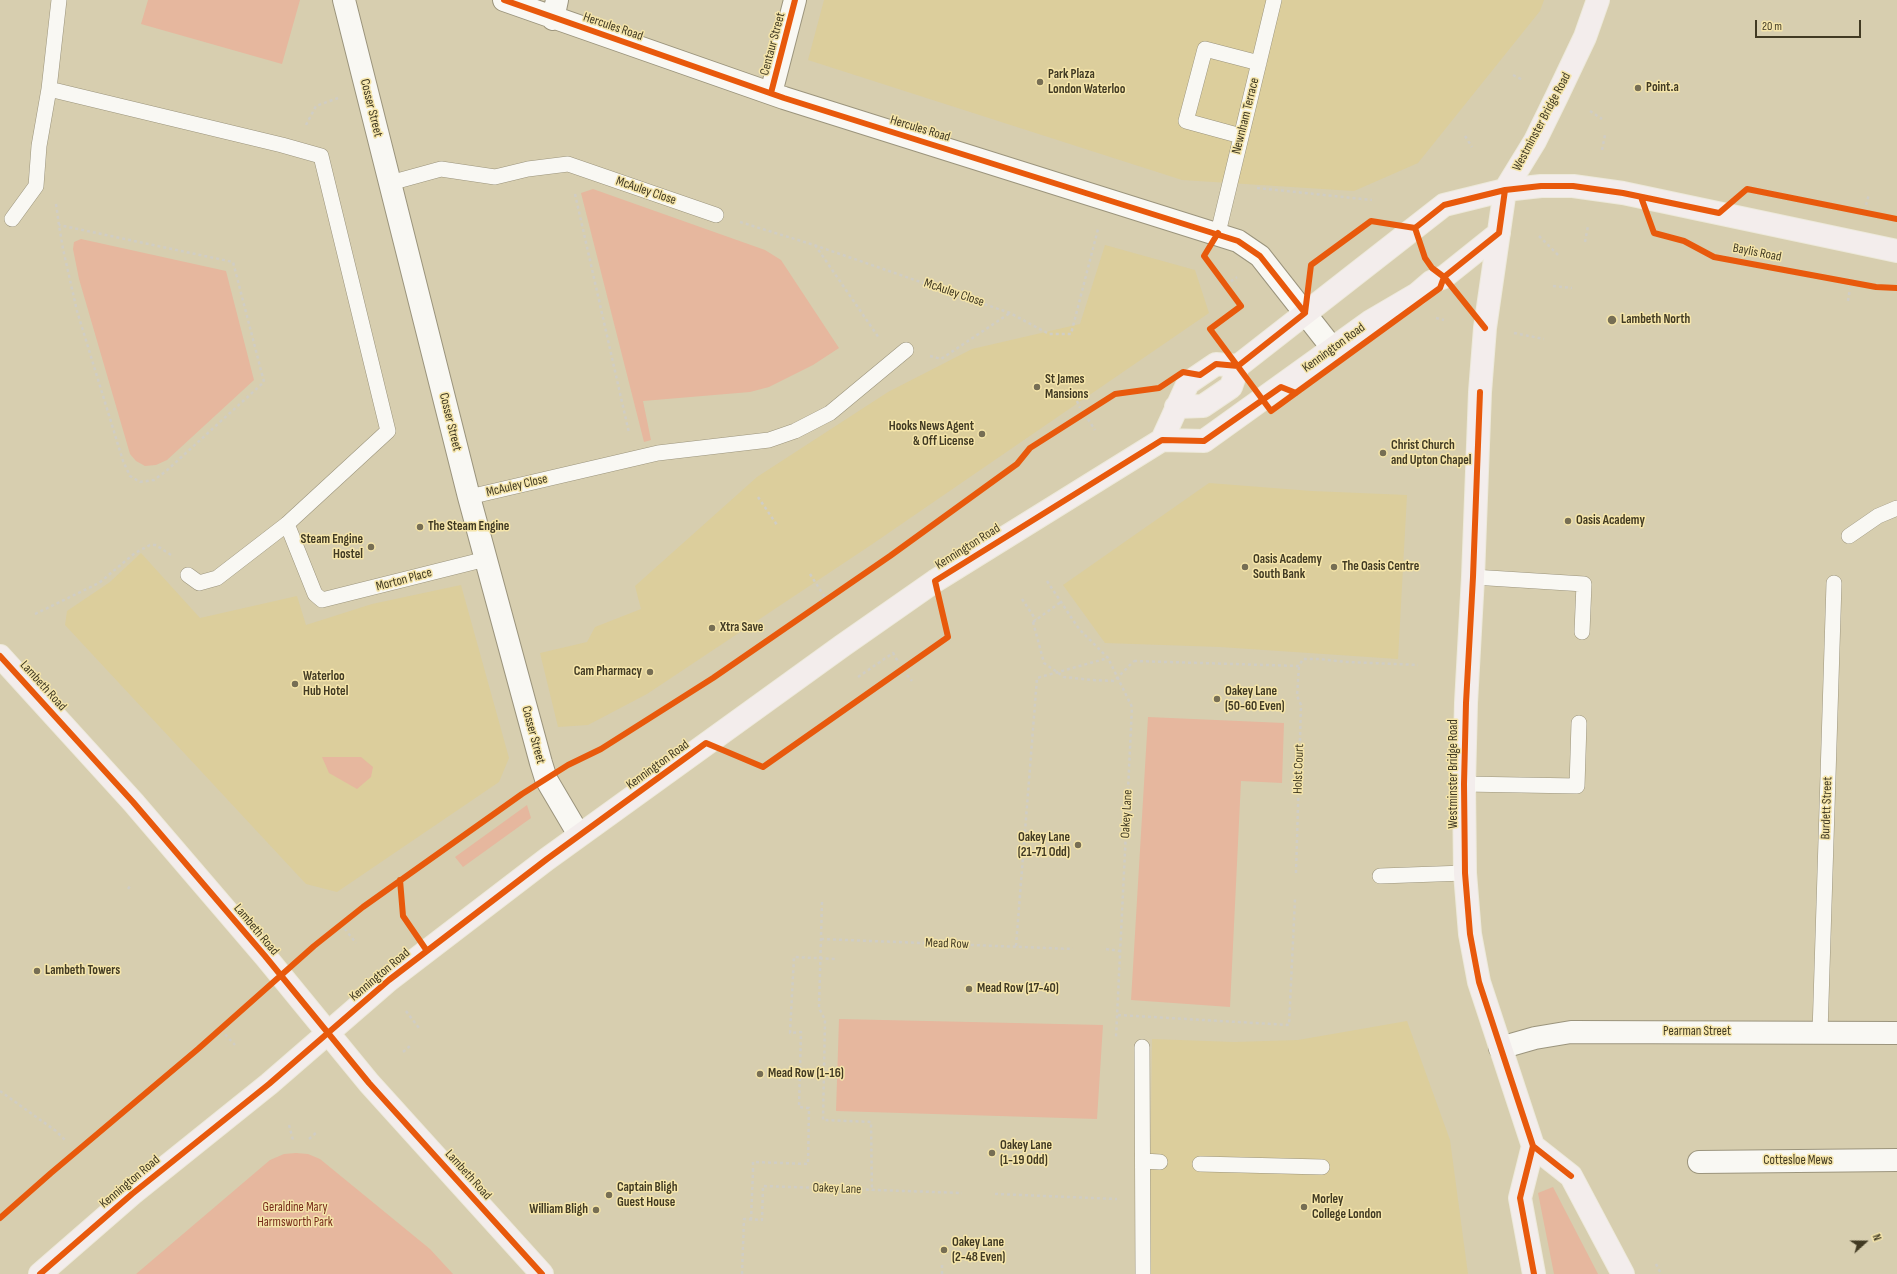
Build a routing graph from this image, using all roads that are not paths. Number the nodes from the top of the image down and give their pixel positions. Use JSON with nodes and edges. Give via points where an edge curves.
{"nodes":[{"id":1,"x":60,"y":0,"type":"edge"},
{"id":2,"x":344,"y":0,"type":"edge"},
{"id":3,"x":504,"y":0,"type":"edge"},
{"id":4,"x":795,"y":0,"type":"edge"},
{"id":5,"x":1274,"y":0,"type":"edge"},
{"id":6,"x":1598,"y":0,"type":"edge"},
{"id":7,"x":555,"y":9,"type":"edge"},
{"id":8,"x":1259,"y":63,"type":"junction"},
{"id":9,"x":49,"y":89,"type":"junction"},
{"id":10,"x":771,"y":93,"type":"junction"},
{"id":11,"x":1241,"y":136,"type":"junction"},
{"id":12,"x":390,"y":183,"type":"junction"},
{"id":13,"x":1505,"y":190,"type":"junction"},
{"id":14,"x":716,"y":215,"type":"road end"},
{"id":15,"x":12,"y":219,"type":"dead end"},
{"id":16,"x":1218,"y":233,"type":"junction"},
{"id":17,"x":1499,"y":233,"type":"junction"},
{"id":18,"x":1897,"y":251,"type":"edge"},
{"id":19,"x":1305,"y":313,"type":"junction"},
{"id":20,"x":1333,"y":349,"type":"junction"},
{"id":21,"x":906,"y":350,"type":"road end"},
{"id":22,"x":1162,"y":440,"type":"junction"},
{"id":23,"x":469,"y":497,"type":"junction"},
{"id":24,"x":1897,"y":508,"type":"edge"},
{"id":25,"x":287,"y":524,"type":"junction"},
{"id":26,"x":1849,"y":536,"type":"dead end"},
{"id":27,"x":486,"y":559,"type":"junction"},
{"id":28,"x":188,"y":575,"type":"road end"},
{"id":29,"x":1473,"y":577,"type":"junction"},
{"id":30,"x":1834,"y":583,"type":"dead end"},
{"id":31,"x":1582,"y":632,"type":"dead end"},
{"id":32,"x":0,"y":656,"type":"edge"},
{"id":33,"x":1579,"y":723,"type":"dead end"},
{"id":34,"x":1464,"y":784,"type":"junction"},
{"id":35,"x":579,"y":835,"type":"junction"},
{"id":36,"x":1465,"y":873,"type":"junction"},
{"id":37,"x":1380,"y":876,"type":"dead end"},
{"id":38,"x":329,"y":1033,"type":"junction"},
{"id":39,"x":1820,"y":1033,"type":"junction"},
{"id":40,"x":1897,"y":1033,"type":"edge"},
{"id":41,"x":1142,"y":1047,"type":"dead end"},
{"id":42,"x":1500,"y":1048,"type":"junction"},
{"id":43,"x":1533,"y":1146,"type":"junction"},
{"id":44,"x":1897,"y":1160,"type":"edge"},
{"id":45,"x":1143,"y":1161,"type":"junction"},
{"id":46,"x":1160,"y":1162,"type":"dead end"},
{"id":47,"x":1699,"y":1162,"type":"dead end"},
{"id":48,"x":1200,"y":1164,"type":"dead end"},
{"id":49,"x":1322,"y":1167,"type":"dead end"},
{"id":50,"x":40,"y":1274,"type":"edge"},
{"id":51,"x":542,"y":1274,"type":"edge"},
{"id":52,"x":1143,"y":1274,"type":"edge"},
{"id":53,"x":1534,"y":1274,"type":"edge"},
{"id":54,"x":1623,"y":1274,"type":"edge"}],
"edges":[{"from":1,"to":9,"type":"lane"},
{"from":2,"to":12,"type":"street","name":"Cosser Street"},
{"from":3,"to":7,"type":"street","name":"Hercules Road"},
{"from":4,"to":10,"type":"street","name":"Centaur Street"},
{"from":5,"to":8,"type":"lane","name":"Newnham Terrace"},
{"from":6,"to":13,"type":"main road","name":"Westminster Bridge Road","via":[[1584,37],[1535,141]]},
{"from":7,"to":10,"type":"street","name":"Hercules Road"},
{"from":8,"to":11,"type":"lane","name":"Newnham Terrace"},
{"from":8,"to":11,"type":"lane","via":[[1205,49],[1186,121]]},
{"from":9,"to":15,"type":"lane","via":[[39,146],[36,186]]},
{"from":9,"to":25,"type":"lane","via":[[321,156],[388,432]]},
{"from":10,"to":16,"type":"street","name":"Hercules Road"},
{"from":11,"to":16,"type":"lane","name":"Newnham Terrace"},
{"from":12,"to":14,"type":"lane","name":"McAuley Close","via":[[441,169],[495,177],[528,169],[568,164]]},
{"from":12,"to":23,"type":"street","name":"Cosser Street"},
{"from":13,"to":17,"type":"main road","name":"Westminster Bridge Road"},
{"from":13,"to":18,"type":"main road","via":[[1573,186],[1623,192]]},
{"from":13,"to":19,"type":"main road","via":[[1444,205]]},
{"from":16,"to":19,"type":"street","name":"Hercules Road","via":[[1238,241],[1260,256]]},
{"from":17,"to":20,"type":"main road","name":"Kennington Road","via":[[1444,276],[1431,282],[1417,294]]},
{"from":17,"to":29,"type":"main road","name":"Westminster Bridge Road","via":[[1482,354]]},
{"from":19,"to":20,"type":"street","name":"Hercules Road"},
{"from":19,"to":22,"type":"main road","via":[[1238,366],[1216,364],[1188,383]]},
{"from":20,"to":22,"type":"main road","name":"Kennington Road","via":[[1204,441]]},
{"from":21,"to":23,"type":"lane","name":"McAuley Close","via":[[830,413],[795,431],[769,440],[684,449],[635,458]]},
{"from":22,"to":35,"type":"main road","name":"Kennington Road","via":[[935,581]]},
{"from":23,"to":27,"type":"street","name":"Cosser Street"},
{"from":24,"to":26,"type":"lane","via":[[1878,516]]},
{"from":25,"to":27,"type":"lane","name":"Morton Place","via":[[315,594],[322,600]]},
{"from":25,"to":28,"type":"lane","via":[[217,578],[199,583]]},
{"from":27,"to":35,"type":"street","name":"Cosser Street","via":[[546,779]]},
{"from":29,"to":31,"type":"lane","via":[[1584,584]]},
{"from":29,"to":34,"type":"main road","name":"Westminster Bridge Road"},
{"from":30,"to":39,"type":"lane","name":"Burdett Street"},
{"from":32,"to":38,"type":"main road","name":"Lambeth Road","via":[[132,802]]},
{"from":33,"to":34,"type":"lane","via":[[1577,786]]},
{"from":34,"to":36,"type":"main road","name":"Westminster Bridge Road"},
{"from":35,"to":38,"type":"main road","name":"Kennington Road","via":[[389,980]]},
{"from":36,"to":37,"type":"lane"},
{"from":36,"to":42,"type":"main road","name":"Westminster Bridge Road","via":[[1470,934],[1479,982]]},
{"from":38,"to":50,"type":"main road","name":"Kennington Road","via":[[132,1194]]},
{"from":38,"to":51,"type":"main road","name":"Lambeth Road","via":[[369,1083]]},
{"from":39,"to":40,"type":"street","name":"Pearman Street"},
{"from":39,"to":42,"type":"street","name":"Pearman Street","via":[[1571,1032],[1535,1038]]},
{"from":41,"to":45,"type":"lane"},
{"from":42,"to":43,"type":"main road","name":"Westminster Bridge Road"},
{"from":43,"to":53,"type":"main road","via":[[1520,1198]]},
{"from":43,"to":54,"type":"main road","via":[[1571,1176]]},
{"from":44,"to":47,"type":"street","name":"Cottesloe Mews"},
{"from":45,"to":46,"type":"lane"},
{"from":45,"to":52,"type":"lane"},
{"from":48,"to":49,"type":"lane"}]}
